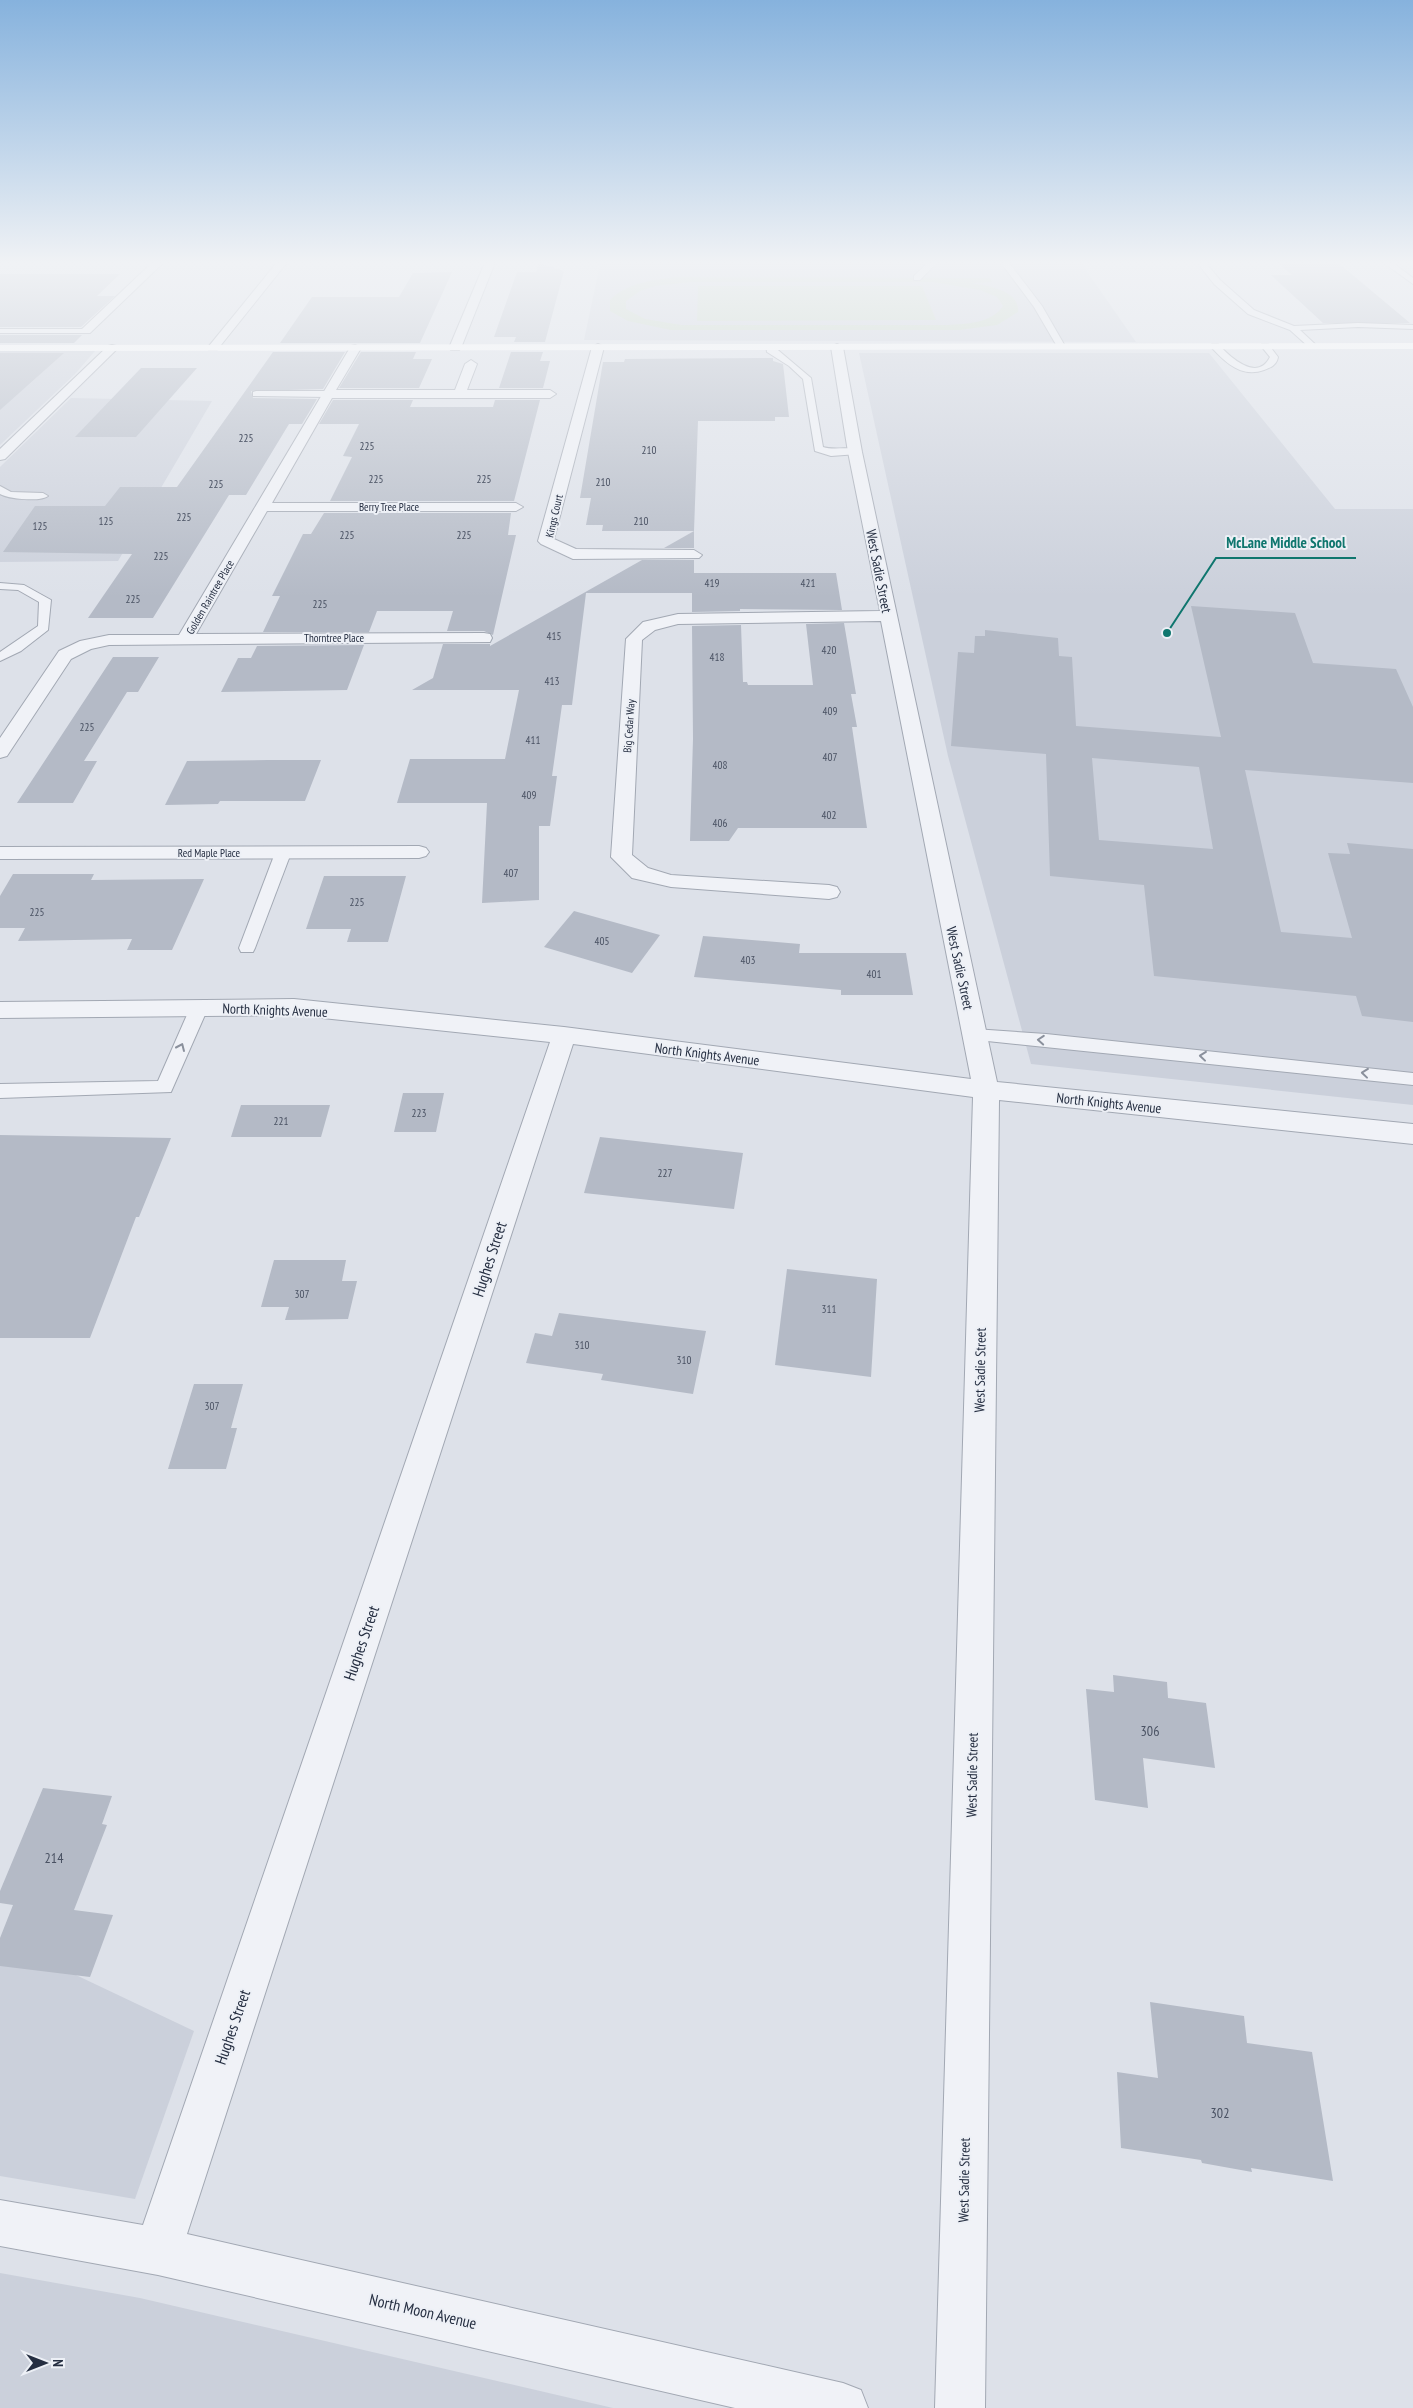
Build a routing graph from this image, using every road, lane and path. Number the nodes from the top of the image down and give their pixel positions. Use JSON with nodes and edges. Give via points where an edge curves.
{"nodes":[{"id":1,"x":87,"y":372,"type":"edge"},
{"id":2,"x":340,"y":372,"type":"edge"},
{"id":3,"x":468,"y":372,"type":"edge"},
{"id":4,"x":591,"y":372,"type":"edge"},
{"id":5,"x":801,"y":372,"type":"edge"},
{"id":6,"x":841,"y":372,"type":"edge"},
{"id":7,"x":256,"y":394,"type":"dead end"},
{"id":8,"x":327,"y":394,"type":"junction"},
{"id":9,"x":460,"y":394,"type":"junction"},
{"id":10,"x":550,"y":394,"type":"dead end"},
{"id":11,"x":855,"y":452,"type":"junction"},
{"id":12,"x":0,"y":456,"type":"edge"},
{"id":13,"x":0,"y":488,"type":"edge"},
{"id":14,"x":43,"y":496,"type":"dead end"},
{"id":15,"x":262,"y":507,"type":"junction"},
{"id":16,"x":516,"y":507,"type":"dead end"},
{"id":17,"x":694,"y":554,"type":"dead end"},
{"id":18,"x":0,"y":586,"type":"edge"},
{"id":19,"x":888,"y":616,"type":"junction"},
{"id":20,"x":484,"y":638,"type":"dead end"},
{"id":21,"x":185,"y":639,"type":"junction"},
{"id":22,"x":0,"y":657,"type":"edge"},
{"id":23,"x":0,"y":752,"type":"edge"},
{"id":24,"x":419,"y":852,"type":"dead end"},
{"id":25,"x":0,"y":853,"type":"edge"},
{"id":26,"x":283,"y":853,"type":"junction"},
{"id":27,"x":829,"y":892,"type":"dead end"},
{"id":28,"x":247,"y":948,"type":"dead end"},
{"id":29,"x":199,"y":1008,"type":"junction"},
{"id":30,"x":0,"y":1010,"type":"edge"},
{"id":31,"x":974,"y":1035,"type":"junction"},
{"id":32,"x":564,"y":1036,"type":"junction"},
{"id":33,"x":1413,"y":1079,"type":"edge"},
{"id":34,"x":0,"y":1090,"type":"edge"},
{"id":35,"x":986,"y":1090,"type":"junction"},
{"id":36,"x":1413,"y":1134,"type":"edge"},
{"id":37,"x":0,"y":2223,"type":"edge"},
{"id":38,"x":158,"y":2251,"type":"junction"},
{"id":39,"x":844,"y":2408,"type":"edge"},
{"id":40,"x":960,"y":2408,"type":"edge"}],
"edges":[{"from":1,"to":12,"type":"street"},
{"from":2,"to":8,"type":"street","name":"Golden Raintree Place"},
{"from":3,"to":9,"type":"street"},
{"from":4,"to":17,"type":"street","name":"Kings Court","via":[[546,541],[573,554]]},
{"from":5,"to":11,"type":"lane","via":[[807,378],[818,449],[831,453]]},
{"from":6,"to":11,"type":"street","name":"West Sadie Street"},
{"from":7,"to":8,"type":"lane"},
{"from":8,"to":9,"type":"street"},
{"from":8,"to":15,"type":"street","name":"Golden Raintree Place"},
{"from":9,"to":10,"type":"street"},
{"from":11,"to":19,"type":"street","name":"West Sadie Street"},
{"from":13,"to":14,"type":"lane","via":[[9,495]]},
{"from":15,"to":16,"type":"street","name":"Berry Tree Place"},
{"from":15,"to":21,"type":"street","name":"Golden Raintree Place"},
{"from":18,"to":22,"type":"lane","via":[[20,587],[45,600],[44,627]]},
{"from":19,"to":27,"type":"street","name":"Big Cedar Way","via":[[678,619],[649,626],[634,639],[621,857],[640,873],[671,881]]},
{"from":19,"to":31,"type":"street","name":"West Sadie Street"},
{"from":20,"to":21,"type":"street","name":"Thorntree Place"},
{"from":21,"to":23,"type":"street","name":"Golden Raintree Place","via":[[108,640],[86,645],[66,655]]},
{"from":24,"to":26,"type":"street","name":"Red Maple Place"},
{"from":25,"to":26,"type":"street","name":"Red Maple Place"},
{"from":26,"to":28,"type":"lane"},
{"from":29,"to":30,"type":"street","name":"North Knights Avenue"},
{"from":29,"to":32,"type":"street","name":"North Knights Avenue","via":[[294,1008]]},
{"from":34,"to":29,"type":"lane","one_way":true,"via":[[164,1087]]},
{"from":33,"to":31,"type":"lane","one_way":true},
{"from":31,"to":35,"type":"street","name":"West Sadie Street"},
{"from":32,"to":35,"type":"street","name":"North Knights Avenue"},
{"from":32,"to":38,"type":"street","name":"Hughes Street"},
{"from":35,"to":36,"type":"street","name":"North Knights Avenue"},
{"from":35,"to":40,"type":"street","name":"West Sadie Street"},
{"from":37,"to":38,"type":"street","name":"North Moon Avenue"},
{"from":38,"to":39,"type":"street","name":"North Moon Avenue"}]}
